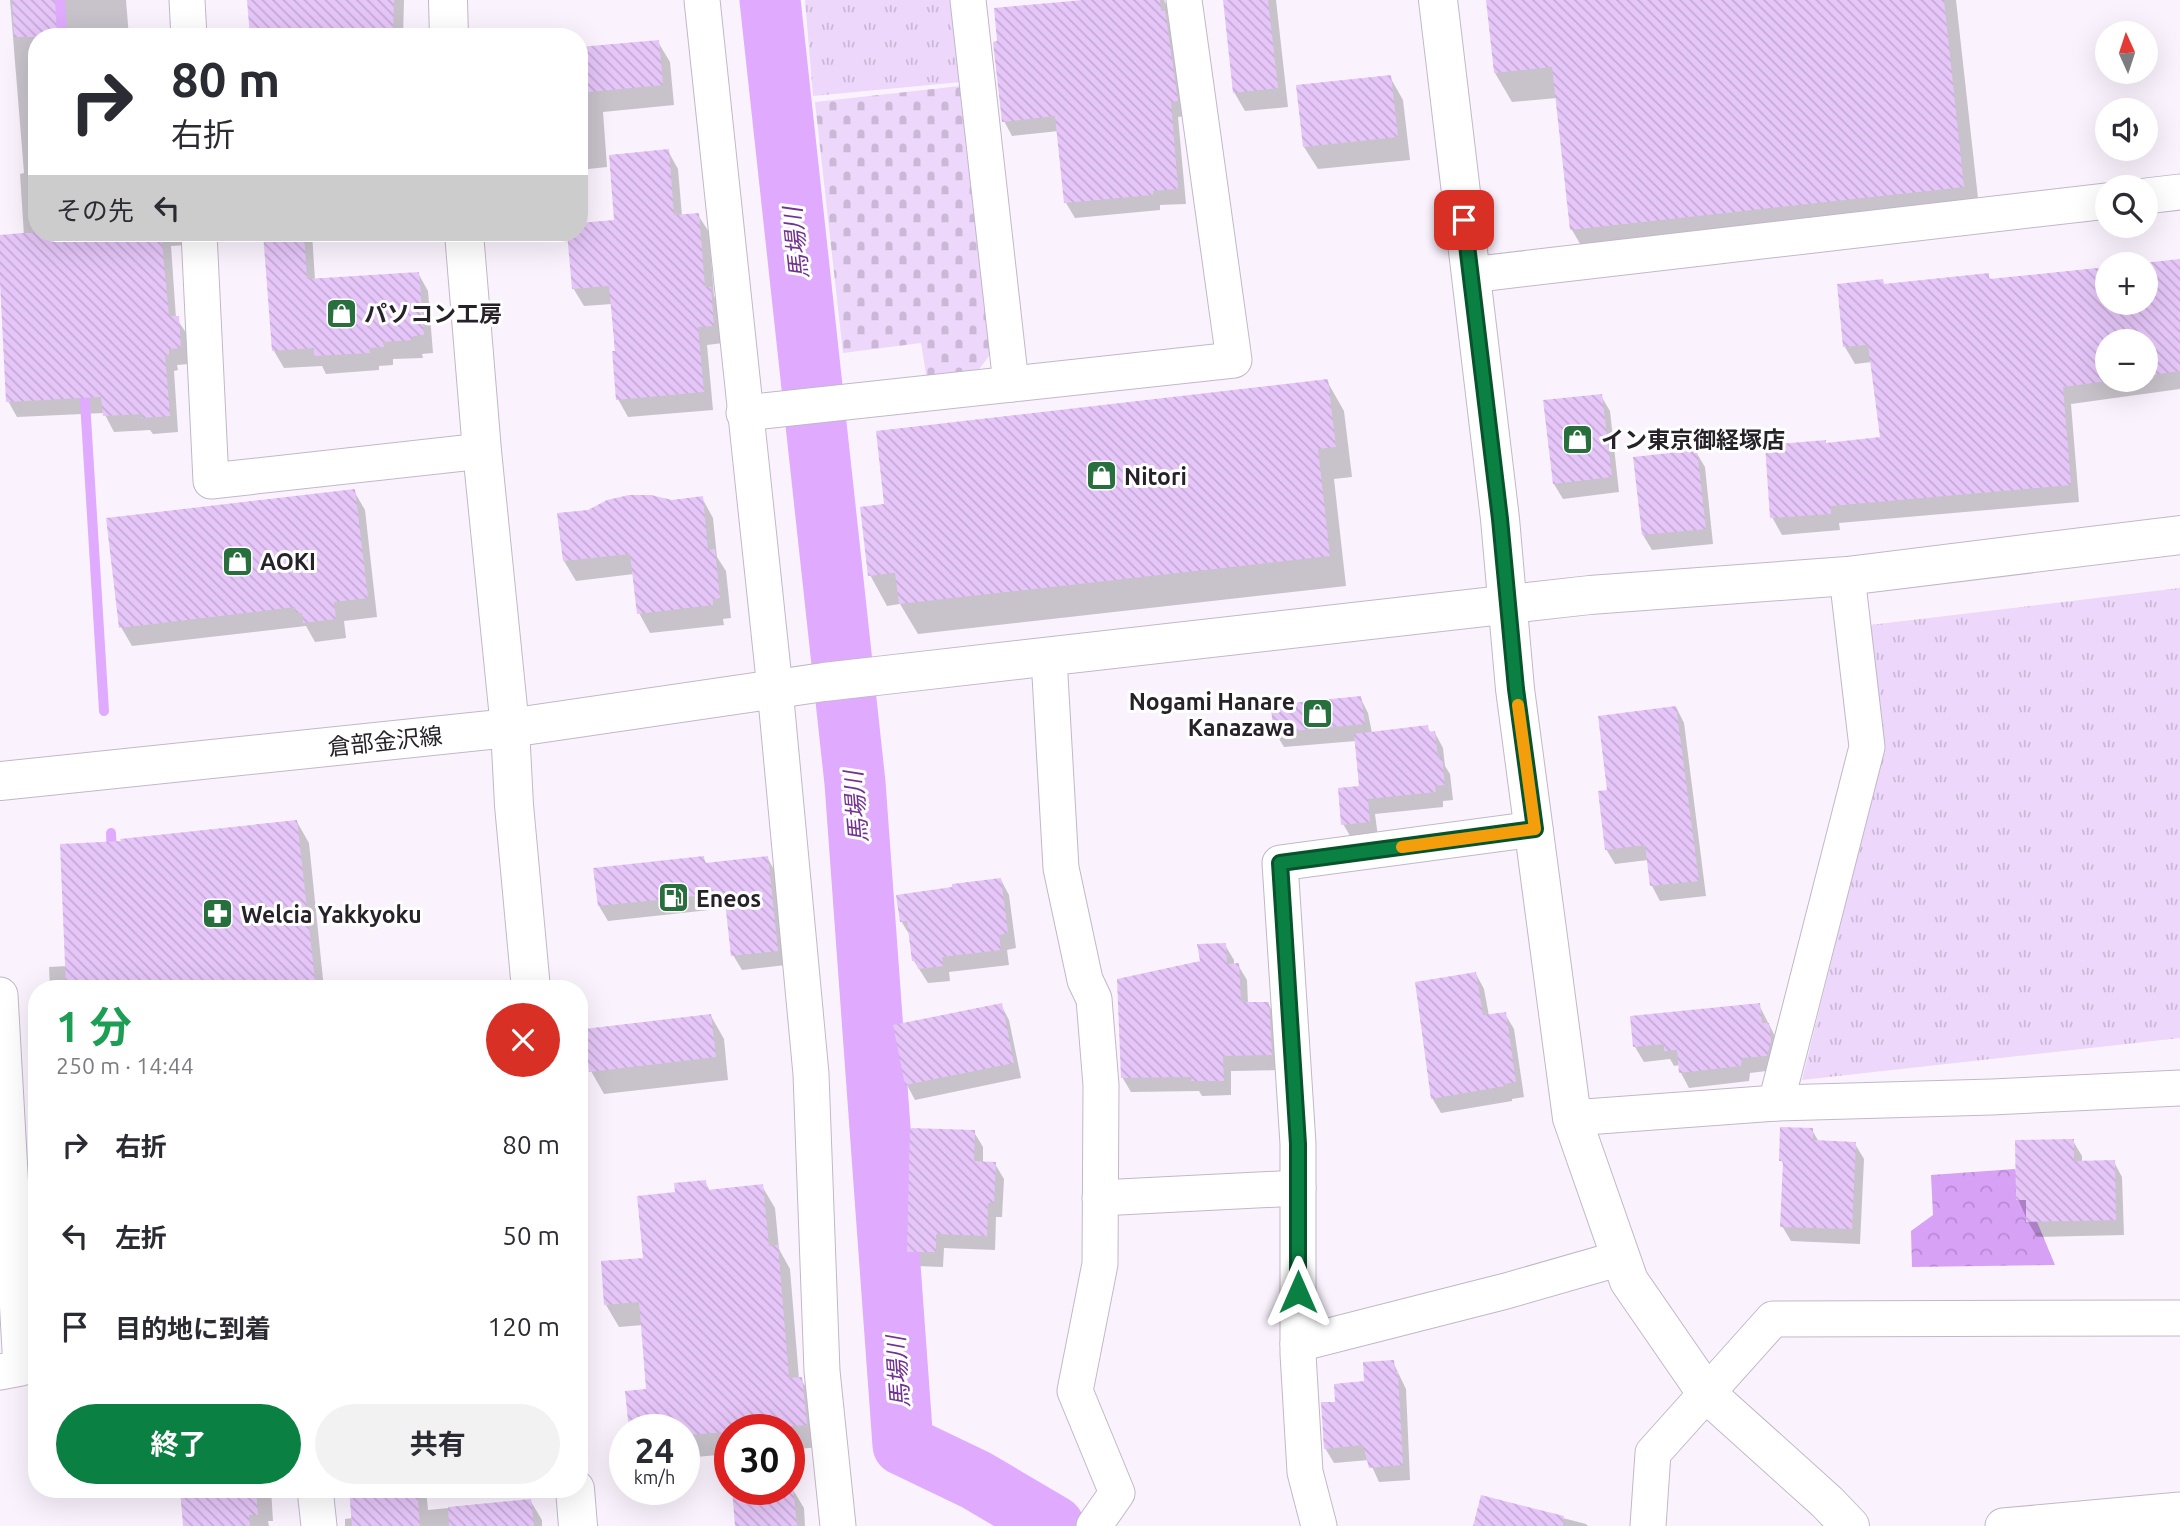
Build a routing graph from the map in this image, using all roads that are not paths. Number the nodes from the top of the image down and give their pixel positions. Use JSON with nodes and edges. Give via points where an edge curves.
{"nodes":[{"id":1,"x":187,"y":0,"type":"edge"},
{"id":2,"x":448,"y":0,"type":"edge"},
{"id":3,"x":702,"y":0,"type":"edge"},
{"id":4,"x":968,"y":0,"type":"edge"},
{"id":5,"x":1184,"y":0,"type":"edge"},
{"id":6,"x":1438,"y":0,"type":"edge"},
{"id":7,"x":189,"y":28,"type":"edge"},
{"id":8,"x":449,"y":28,"type":"edge"},
{"id":9,"x":2180,"y":192,"type":"edge"},
{"id":10,"x":2158,"y":195,"type":"edge"},
{"id":11,"x":2095,"y":202,"type":"edge"},
{"id":12,"x":199,"y":242,"type":"edge"},
{"id":13,"x":465,"y":242,"type":"edge"},
{"id":14,"x":1470,"y":275,"type":"junction"},
{"id":15,"x":1011,"y":384,"type":"junction"},
{"id":16,"x":760,"y":411,"type":"junction"},
{"id":17,"x":482,"y":451,"type":"junction"},
{"id":18,"x":2180,"y":535,"type":"edge"},
{"id":19,"x":1847,"y":576,"type":"junction"},
{"id":20,"x":1507,"y":605,"type":"junction"},
{"id":21,"x":1049,"y":658,"type":"junction"},
{"id":22,"x":775,"y":690,"type":"junction"},
{"id":23,"x":510,"y":728,"type":"junction"},
{"id":24,"x":0,"y":781,"type":"edge"},
{"id":25,"x":1535,"y":829,"type":"junction"},
{"id":26,"x":530,"y":980,"type":"edge"},
{"id":27,"x":0,"y":995,"type":"edge"},
{"id":28,"x":2,"y":1067,"type":"edge"},
{"id":29,"x":2180,"y":1088,"type":"edge"},
{"id":30,"x":1776,"y":1103,"type":"junction"},
{"id":31,"x":1572,"y":1118,"type":"junction"},
{"id":32,"x":1298,"y":1188,"type":"junction"},
{"id":33,"x":1100,"y":1198,"type":"junction"},
{"id":34,"x":1621,"y":1258,"type":"junction"},
{"id":35,"x":2180,"y":1318,"type":"edge"},
{"id":36,"x":1298,"y":1344,"type":"junction"},
{"id":37,"x":0,"y":1372,"type":"edge"},
{"id":38,"x":1707,"y":1394,"type":"junction"},
{"id":39,"x":316,"y":1498,"type":"edge"},
{"id":40,"x":576,"y":1498,"type":"edge"},
{"id":41,"x":2180,"y":1510,"type":"edge"},
{"id":42,"x":318,"y":1526,"type":"edge"},
{"id":43,"x":578,"y":1526,"type":"edge"},
{"id":44,"x":838,"y":1526,"type":"edge"},
{"id":45,"x":1094,"y":1526,"type":"edge"},
{"id":46,"x":1319,"y":1526,"type":"edge"},
{"id":47,"x":1648,"y":1526,"type":"edge"},
{"id":48,"x":1850,"y":1526,"type":"edge"},
{"id":49,"x":2003,"y":1526,"type":"edge"}],
"edges":[{"from":1,"to":7,"type":"street"},
{"from":2,"to":8,"type":"street"},
{"from":3,"to":16,"type":"street"},
{"from":4,"to":15,"type":"street"},
{"from":5,"to":15,"type":"street","via":[[1234,360]]},
{"from":6,"to":14,"type":"street"},
{"from":9,"to":10,"type":"street"},
{"from":11,"to":14,"type":"street"},
{"from":12,"to":17,"type":"street","via":[[211,481]]},
{"from":13,"to":17,"type":"street"},
{"from":14,"to":20,"type":"street"},
{"from":15,"to":16,"type":"street"},
{"from":16,"to":22,"type":"street"},
{"from":17,"to":23,"type":"street"},
{"from":18,"to":19,"type":"street","name":"倉部金沢線"},
{"from":19,"to":20,"type":"street","name":"倉部金沢線"},
{"from":19,"to":30,"type":"street","via":[[1867,747]]},
{"from":20,"to":21,"type":"street","name":"倉部金沢線"},
{"from":20,"to":25,"type":"street"},
{"from":21,"to":22,"type":"street","name":"倉部金沢線"},
{"from":21,"to":33,"type":"street","via":[[1061,869],[1085,980],[1094,999],[1101,1085]]},
{"from":22,"to":23,"type":"street","name":"倉部金沢線"},
{"from":22,"to":44,"type":"street","via":[[811,1074],[822,1371]]},
{"from":23,"to":24,"type":"street","name":"倉部金沢線"},
{"from":23,"to":26,"type":"street"},
{"from":25,"to":31,"type":"street"},
{"from":25,"to":32,"type":"street","via":[[1280,863]]},
{"from":27,"to":28,"type":"street"},
{"from":28,"to":37,"type":"street","via":[[21,1368]]},
{"from":29,"to":30,"type":"street"},
{"from":30,"to":31,"type":"street"},
{"from":31,"to":34,"type":"street"},
{"from":32,"to":33,"type":"street"},
{"from":32,"to":36,"type":"street"},
{"from":33,"to":45,"type":"street","via":[[1100,1264],[1075,1391],[1117,1493]]},
{"from":34,"to":36,"type":"street"},
{"from":34,"to":38,"type":"street","via":[[1629,1281]]},
{"from":35,"to":38,"type":"street","via":[[1773,1319]]},
{"from":36,"to":46,"type":"street","via":[[1305,1472]]},
{"from":38,"to":47,"type":"street","via":[[1653,1453]]},
{"from":38,"to":48,"type":"street"},
{"from":39,"to":42,"type":"street"},
{"from":40,"to":43,"type":"street"},
{"from":41,"to":49,"type":"street"}]}
